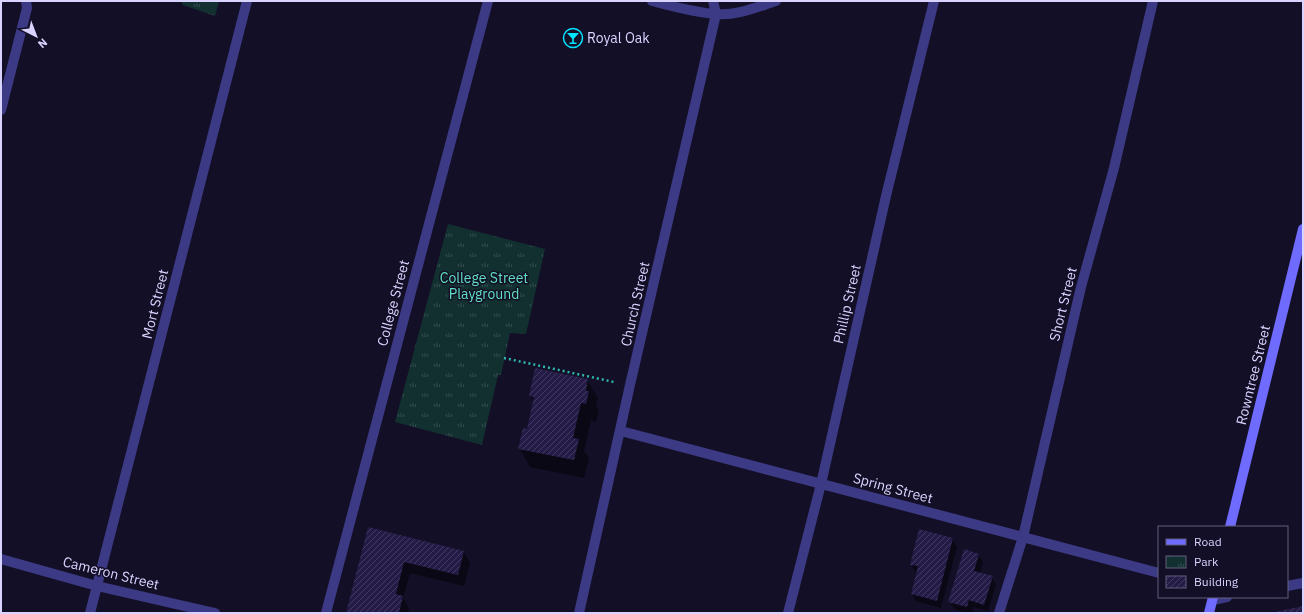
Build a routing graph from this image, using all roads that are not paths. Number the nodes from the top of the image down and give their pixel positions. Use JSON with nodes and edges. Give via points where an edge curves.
{"nodes":[{"id":1,"x":26,"y":1,"type":"edge"},
{"id":2,"x":247,"y":1,"type":"edge"},
{"id":3,"x":488,"y":1,"type":"edge"},
{"id":4,"x":652,"y":1,"type":"edge"},
{"id":5,"x":713,"y":1,"type":"edge"},
{"id":6,"x":776,"y":1,"type":"edge"},
{"id":7,"x":934,"y":1,"type":"edge"},
{"id":8,"x":1153,"y":1,"type":"edge"},
{"id":9,"x":716,"y":14,"type":"junction"},
{"id":10,"x":1,"y":110,"type":"edge"},
{"id":11,"x":1303,"y":229,"type":"edge"},
{"id":12,"x":621,"y":431,"type":"junction"},
{"id":13,"x":821,"y":484,"type":"junction"},
{"id":14,"x":1230,"y":526,"type":"edge"},
{"id":15,"x":1023,"y":537,"type":"junction"},
{"id":16,"x":1,"y":559,"type":"edge"},
{"id":17,"x":1158,"y":573,"type":"edge"},
{"id":18,"x":1303,"y":583,"type":"edge"},
{"id":19,"x":98,"y":586,"type":"junction"},
{"id":20,"x":1288,"y":586,"type":"edge"},
{"id":21,"x":1213,"y":598,"type":"edge"},
{"id":22,"x":90,"y":613,"type":"edge"},
{"id":23,"x":215,"y":613,"type":"edge"},
{"id":24,"x":326,"y":613,"type":"edge"},
{"id":25,"x":579,"y":613,"type":"edge"},
{"id":26,"x":788,"y":613,"type":"edge"},
{"id":27,"x":999,"y":613,"type":"edge"},
{"id":28,"x":1209,"y":613,"type":"edge"}],
"edges":[{"from":1,"to":10,"type":"street","via":[[27,8]]},
{"from":2,"to":19,"type":"street","name":"Mort Street"},
{"from":3,"to":24,"type":"street","name":"College Street"},
{"from":4,"to":9,"type":"street"},
{"from":5,"to":9,"type":"street","name":"Church Street"},
{"from":6,"to":9,"type":"street","via":[[731,14]]},
{"from":7,"to":13,"type":"street","name":"Phillip Street","via":[[886,196]]},
{"from":8,"to":15,"type":"street","name":"Short Street","via":[[1114,168],[1081,287]]},
{"from":9,"to":12,"type":"street","name":"Church Street"},
{"from":11,"to":14,"type":"street","name":"Rowntree Street"},
{"from":12,"to":13,"type":"street","name":"Spring Street"},
{"from":12,"to":25,"type":"street","name":"Church Street"},
{"from":13,"to":15,"type":"street","name":"Spring Street"},
{"from":13,"to":26,"type":"street","name":"Phillip Street"},
{"from":15,"to":17,"type":"street","name":"Spring Street"},
{"from":15,"to":27,"type":"street","name":"Short Street"},
{"from":16,"to":19,"type":"street","name":"Cameron Street"},
{"from":18,"to":20,"type":"street"},
{"from":19,"to":22,"type":"street","name":"Mort Street"},
{"from":19,"to":23,"type":"street","name":"Cameron Street"},
{"from":21,"to":28,"type":"street"}]}
